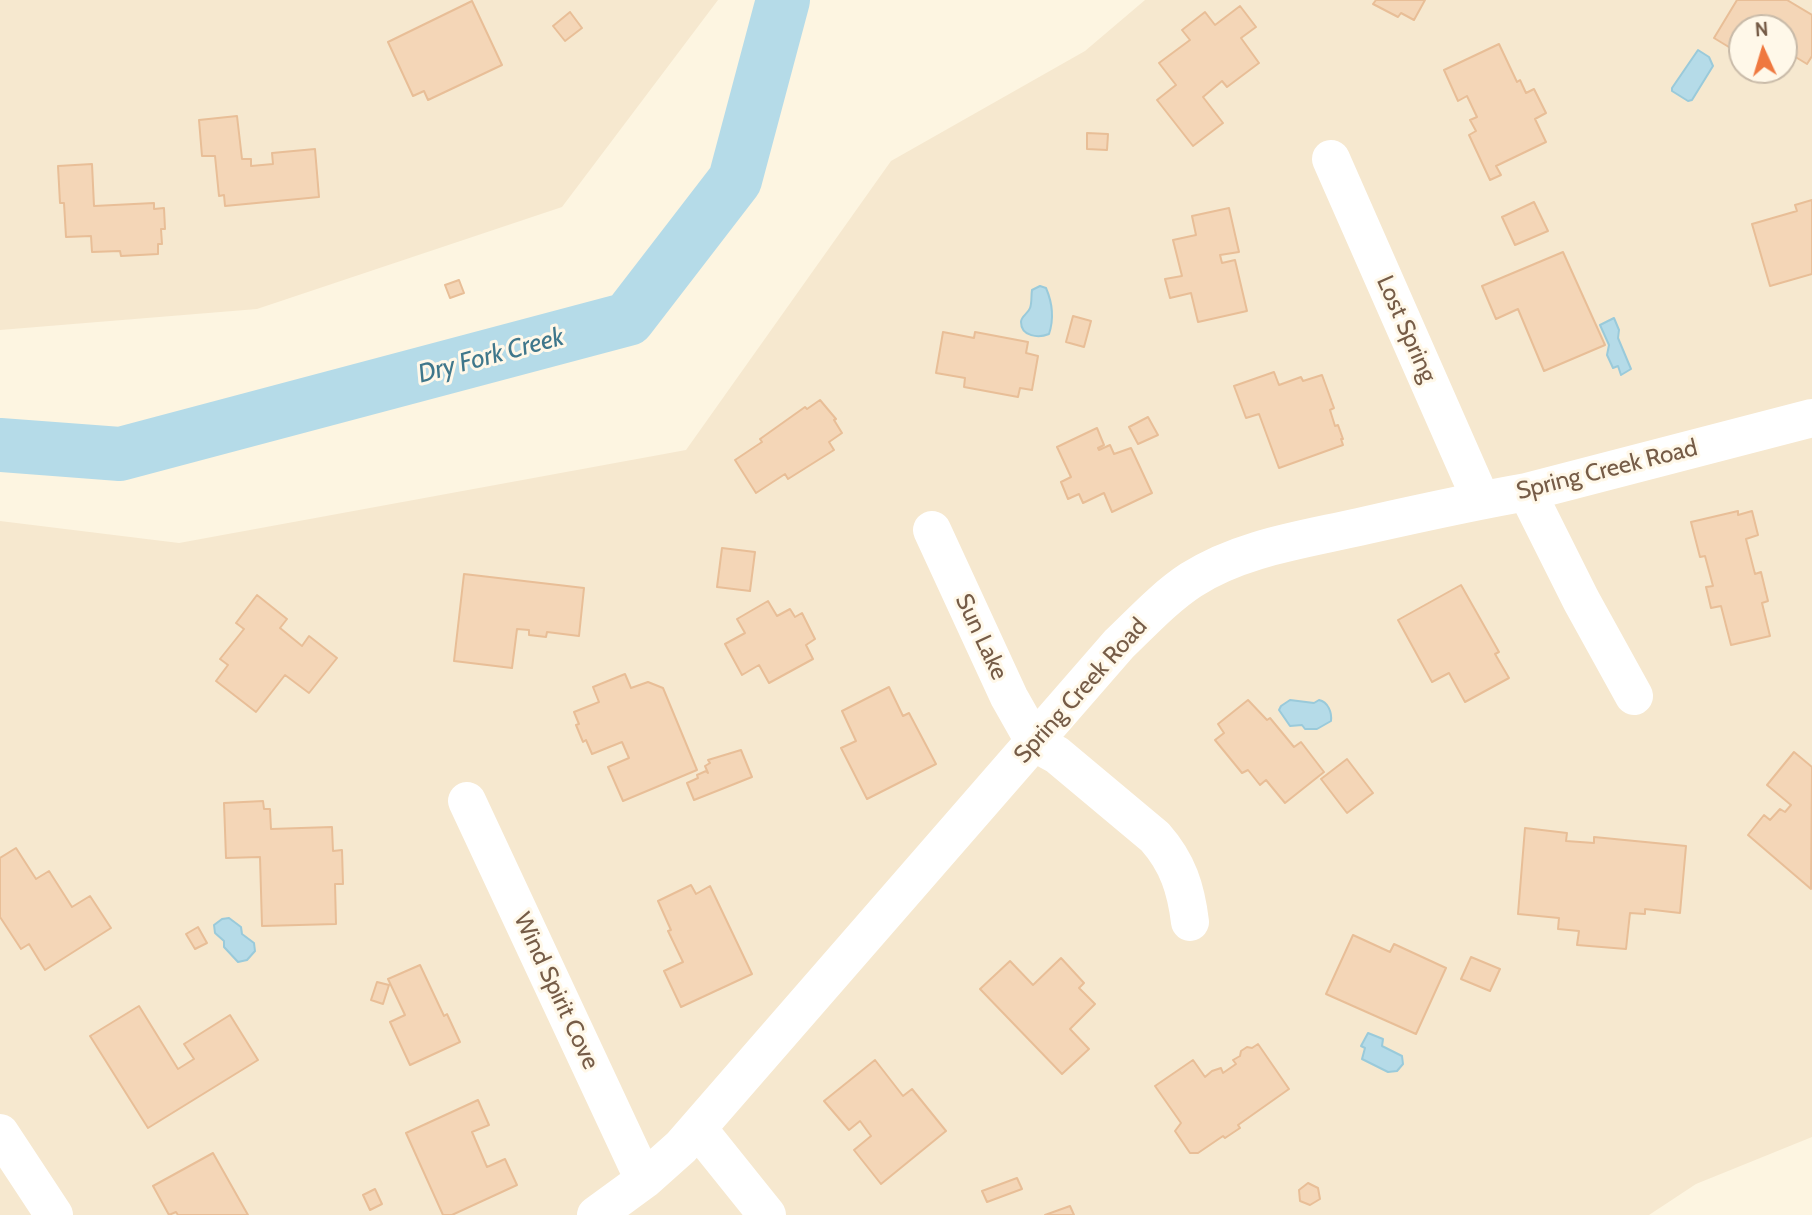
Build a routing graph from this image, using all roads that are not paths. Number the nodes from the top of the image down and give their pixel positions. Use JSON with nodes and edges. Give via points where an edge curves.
{"nodes":[{"id":1,"x":1331,"y":159,"type":"dead end"},
{"id":2,"x":1812,"y":418,"type":"edge"},
{"id":3,"x":1527,"y":492,"type":"junction"},
{"id":4,"x":1480,"y":500,"type":"junction"},
{"id":5,"x":932,"y":530,"type":"dead end"},
{"id":6,"x":1634,"y":696,"type":"dead end"},
{"id":7,"x":1035,"y":743,"type":"junction"},
{"id":8,"x":467,"y":801,"type":"dead end"},
{"id":9,"x":1191,"y":922,"type":"dead end"},
{"id":10,"x":698,"y":1129,"type":"junction"},
{"id":11,"x":0,"y":1133,"type":"edge"},
{"id":12,"x":644,"y":1180,"type":"junction"},
{"id":13,"x":54,"y":1215,"type":"edge"},
{"id":14,"x":596,"y":1215,"type":"edge"},
{"id":15,"x":767,"y":1215,"type":"edge"}],
"edges":[{"from":1,"to":4,"type":"street","name":"Lost Spring"},
{"from":2,"to":3,"type":"street","name":"Spring Creek Road"},
{"from":3,"to":4,"type":"street","name":"Spring Creek Road"},
{"from":3,"to":6,"type":"street"},
{"from":4,"to":7,"type":"street","name":"Spring Creek Road","via":[[1279,545],[1234,559],[1191,580],[1119,644]]},
{"from":5,"to":7,"type":"street","name":"Sun Lake"},
{"from":7,"to":9,"type":"street","via":[[1056,755],[1166,849],[1186,891]]},
{"from":7,"to":10,"type":"street","name":"Spring Creek Road"},
{"from":8,"to":12,"type":"street","name":"Wind Spirit Cove"},
{"from":10,"to":12,"type":"street","name":"Spring Creek Road"},
{"from":10,"to":15,"type":"street"},
{"from":11,"to":13,"type":"street"},
{"from":12,"to":14,"type":"street","name":"Spring Creek Road"}]}
